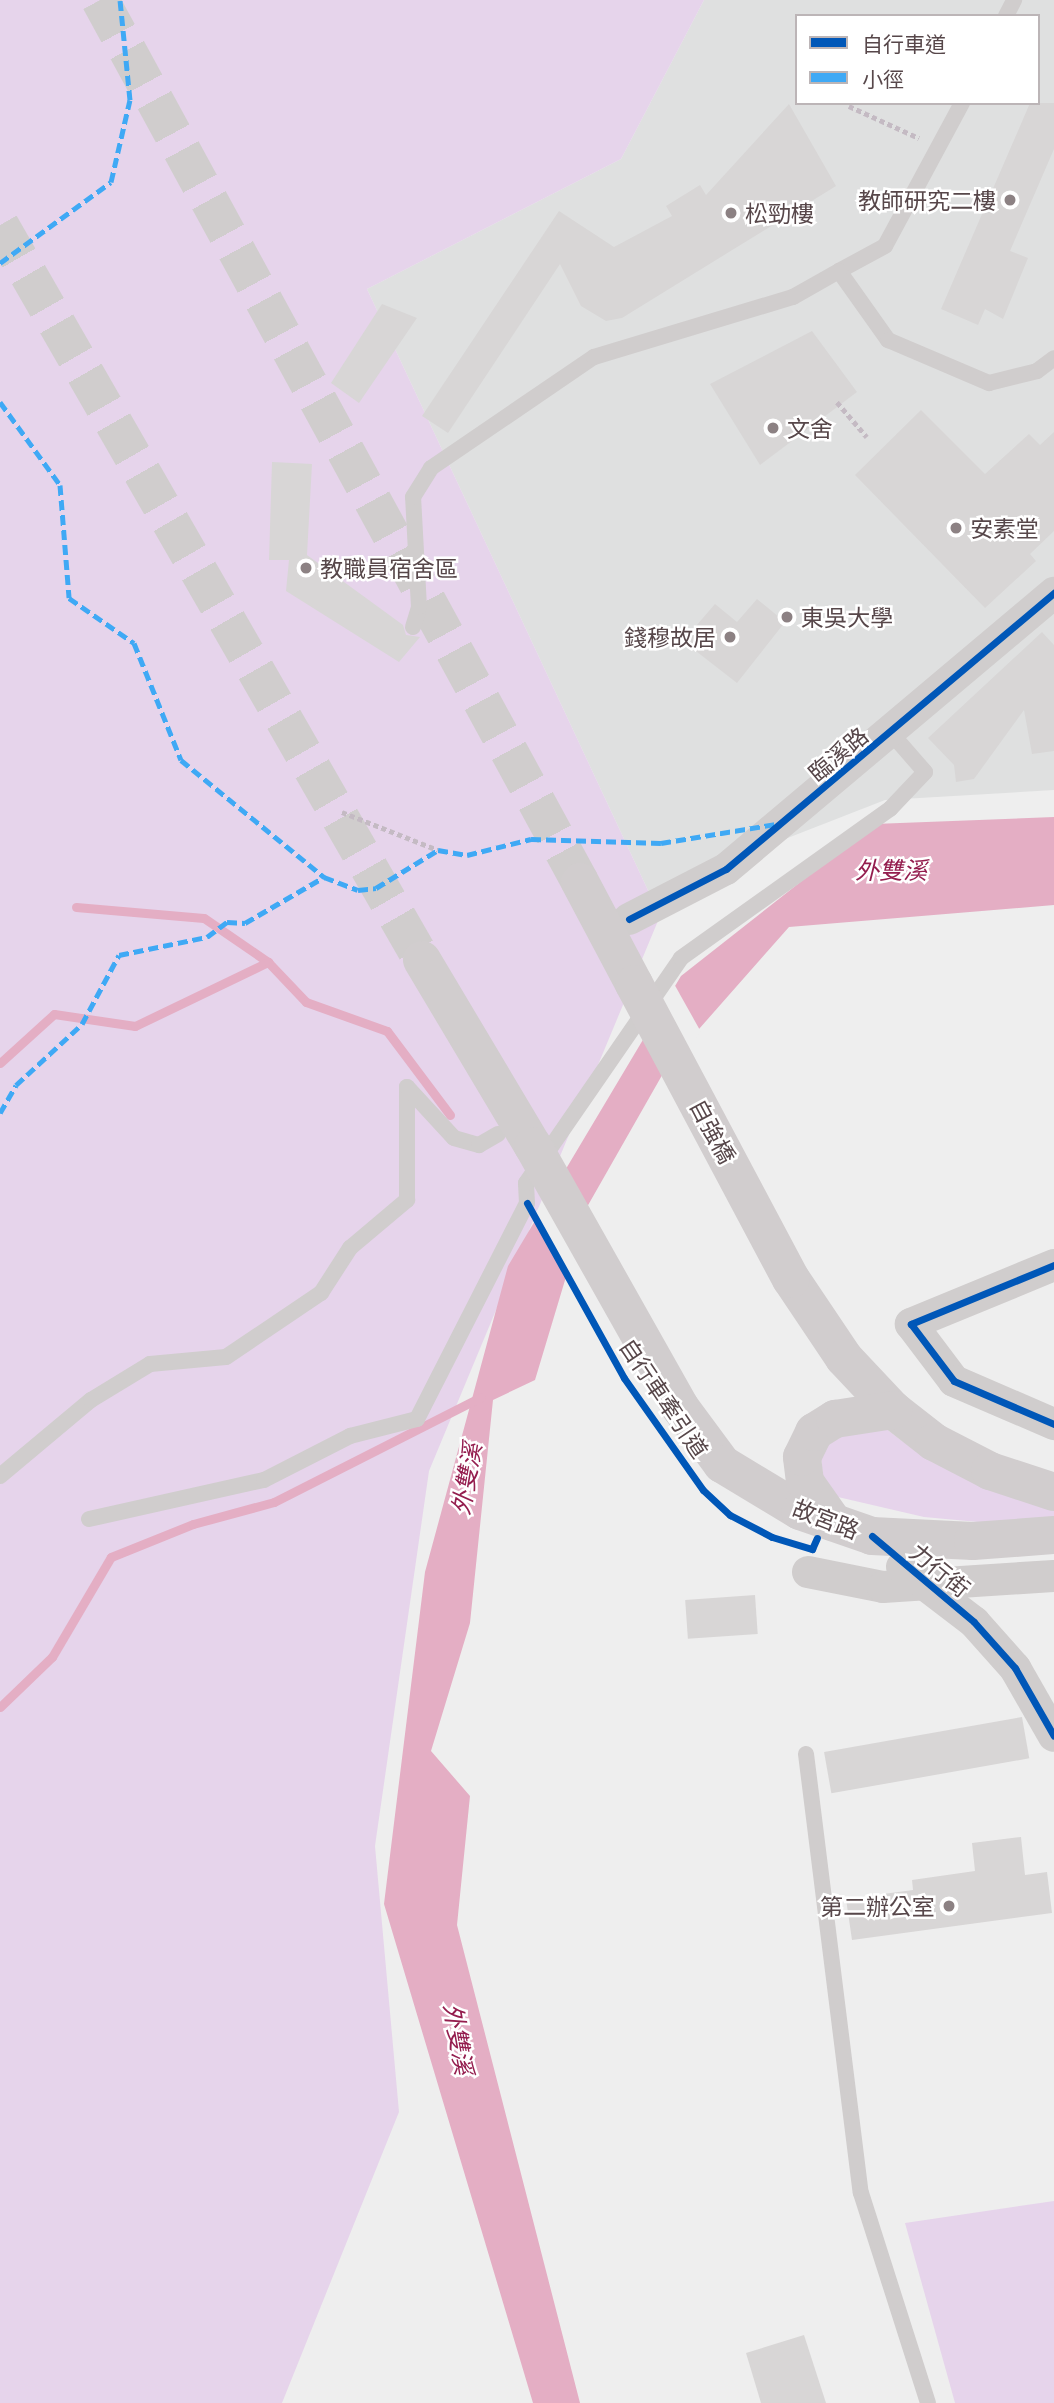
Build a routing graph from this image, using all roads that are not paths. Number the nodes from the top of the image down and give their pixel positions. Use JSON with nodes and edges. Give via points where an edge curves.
{"nodes":[{"id":1,"x":961,"y":105,"type":"edge"},
{"id":2,"x":839,"y":271,"type":"junction"},
{"id":3,"x":1054,"y":358,"type":"edge"},
{"id":4,"x":1054,"y":593,"type":"edge"},
{"id":5,"x":413,"y":627,"type":"dead end"},
{"id":6,"x":891,"y":733,"type":"junction"},
{"id":7,"x":580,"y":882,"type":"tunnel mouth"},
{"id":8,"x":629,"y":919,"type":"dead end"},
{"id":9,"x":422,"y":960,"type":"tunnel mouth"},
{"id":10,"x":515,"y":1140,"type":"junction"},
{"id":11,"x":1054,"y":1265,"type":"edge"},
{"id":12,"x":893,"y":1410,"type":"junction"},
{"id":13,"x":1054,"y":1424,"type":"edge"},
{"id":14,"x":0,"y":1476,"type":"edge"},
{"id":15,"x":1054,"y":1492,"type":"edge"},
{"id":16,"x":89,"y":1519,"type":"dead end"},
{"id":17,"x":834,"y":1522,"type":"junction"},
{"id":18,"x":1054,"y":1535,"type":"edge"},
{"id":19,"x":872,"y":1536,"type":"junction"},
{"id":20,"x":808,"y":1572,"type":"dead end"},
{"id":21,"x":1054,"y":1576,"type":"edge"},
{"id":22,"x":1054,"y":1737,"type":"edge"},
{"id":23,"x":806,"y":1754,"type":"dead end"},
{"id":24,"x":929,"y":2403,"type":"edge"}],
"edges":[{"from":1,"to":2,"type":"lane","via":[[885,246]]},
{"from":2,"to":3,"type":"lane","via":[[888,340],[989,383],[1037,371]]},
{"from":2,"to":5,"type":"lane","via":[[793,297],[594,357],[431,468],[413,497],[419,607]]},
{"from":4,"to":6,"type":"street","name":"臨溪路"},
{"from":6,"to":8,"type":"street","name":"臨溪路","via":[[726,869]]},
{"from":6,"to":16,"type":"lane","via":[[925,772],[890,809],[681,958],[526,1183],[527,1203],[417,1419],[351,1436],[264,1480]]},
{"from":7,"to":12,"type":"main road","name":"自強橋","bridge":true,"via":[[791,1279],[844,1358]]},
{"from":9,"to":10,"type":"main road"},
{"from":10,"to":14,"type":"lane","via":[[478,1145],[454,1139],[407,1087],[407,1200],[349,1248],[321,1293],[226,1357],[150,1364],[91,1400]]},
{"from":10,"to":17,"type":"main road","name":"故宮路","bridge":true,"via":[[680,1407],[722,1464],[800,1511]]},
{"from":11,"to":13,"type":"street","via":[[911,1324],[954,1381]]},
{"from":12,"to":15,"type":"main road","via":[[934,1442],[990,1471]]},
{"from":12,"to":17,"type":"main road","via":[[835,1419],[814,1432],[802,1457],[805,1482]]},
{"from":17,"to":19,"type":"main road","name":"故宮路"},
{"from":18,"to":19,"type":"main road","name":"故宮路","via":[[973,1541]]},
{"from":19,"to":22,"type":"street","name":"力行街","bridge":true,"via":[[902,1567],[974,1622],[1015,1668]]},
{"from":20,"to":21,"type":"street","via":[[883,1587]]},
{"from":23,"to":24,"type":"lane","via":[[861,2193]]}]}
